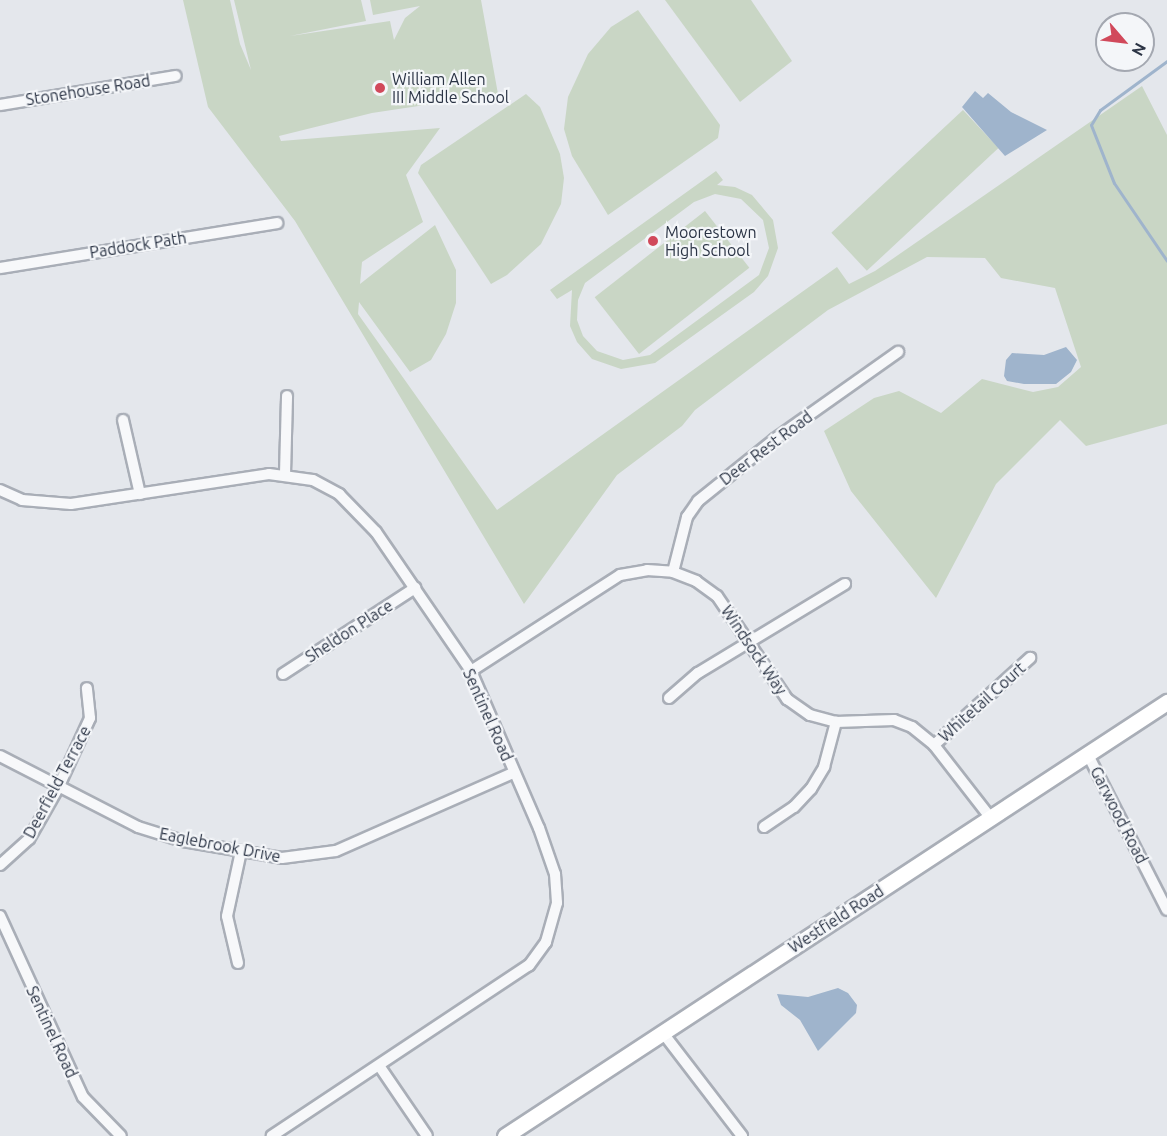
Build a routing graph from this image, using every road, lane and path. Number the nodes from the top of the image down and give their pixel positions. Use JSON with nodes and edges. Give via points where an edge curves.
{"nodes":[{"id":1,"x":176,"y":76,"type":"dead end"},
{"id":2,"x":0,"y":105,"type":"edge"},
{"id":3,"x":277,"y":223,"type":"dead end"},
{"id":4,"x":0,"y":268,"type":"edge"},
{"id":5,"x":898,"y":352,"type":"dead end"},
{"id":6,"x":287,"y":396,"type":"dead end"},
{"id":7,"x":123,"y":420,"type":"dead end"},
{"id":8,"x":285,"y":474,"type":"junction"},
{"id":9,"x":0,"y":490,"type":"edge"},
{"id":10,"x":140,"y":494,"type":"junction"},
{"id":11,"x":673,"y":572,"type":"junction"},
{"id":12,"x":845,"y":584,"type":"dead end"},
{"id":13,"x":415,"y":588,"type":"junction"},
{"id":14,"x":749,"y":640,"type":"junction"},
{"id":15,"x":1030,"y":658,"type":"dead end"},
{"id":16,"x":471,"y":671,"type":"junction"},
{"id":17,"x":283,"y":674,"type":"dead end"},
{"id":18,"x":87,"y":688,"type":"dead end"},
{"id":19,"x":669,"y":698,"type":"dead end"},
{"id":20,"x":1167,"y":702,"type":"edge"},
{"id":21,"x":836,"y":722,"type":"junction"},
{"id":22,"x":934,"y":745,"type":"junction"},
{"id":23,"x":1087,"y":753,"type":"junction"},
{"id":24,"x":0,"y":756,"type":"edge"},
{"id":25,"x":513,"y":773,"type":"junction"},
{"id":26,"x":58,"y":788,"type":"junction"},
{"id":27,"x":990,"y":817,"type":"junction"},
{"id":28,"x":764,"y":827,"type":"dead end"},
{"id":29,"x":241,"y":851,"type":"junction"},
{"id":30,"x":0,"y":865,"type":"edge"},
{"id":31,"x":1167,"y":909,"type":"edge"},
{"id":32,"x":0,"y":916,"type":"edge"},
{"id":33,"x":238,"y":963,"type":"dead end"},
{"id":34,"x":663,"y":1033,"type":"junction"},
{"id":35,"x":380,"y":1067,"type":"junction"},
{"id":36,"x":121,"y":1136,"type":"edge"},
{"id":37,"x":272,"y":1136,"type":"edge"},
{"id":38,"x":426,"y":1136,"type":"edge"},
{"id":39,"x":505,"y":1136,"type":"edge"},
{"id":40,"x":742,"y":1136,"type":"edge"}],
"edges":[{"from":1,"to":2,"type":"street","name":"Stonehouse Road"},
{"from":3,"to":4,"type":"street","name":"Paddock Path"},
{"from":5,"to":11,"type":"street","name":"Deer Rest Road","via":[[775,439],[698,501],[687,517]]},
{"from":6,"to":8,"type":"street"},
{"from":7,"to":10,"type":"street"},
{"from":8,"to":10,"type":"street","name":"Sentinel Road","via":[[234,477]]},
{"from":8,"to":13,"type":"street","name":"Sentinel Road","via":[[313,480],[352,505]]},
{"from":9,"to":10,"type":"street","name":"Sentinel Road","via":[[22,500],[54,505]]},
{"from":11,"to":14,"type":"street","name":"Windsock Way","via":[[696,581],[717,596]]},
{"from":11,"to":16,"type":"street","name":"Windsock Way","via":[[647,570],[620,575]]},
{"from":12,"to":14,"type":"street"},
{"from":13,"to":16,"type":"street","name":"Sentinel Road"},
{"from":13,"to":17,"type":"street","name":"Sheldon Place"},
{"from":14,"to":19,"type":"street","via":[[698,673]]},
{"from":14,"to":21,"type":"street","name":"Windsock Way","via":[[787,699],[810,716]]},
{"from":15,"to":22,"type":"street","name":"Whitetail Court"},
{"from":16,"to":25,"type":"street","name":"Sentinel Road"},
{"from":18,"to":26,"type":"street","name":"Deerfield Terrace","via":[[90,718]]},
{"from":20,"to":23,"type":"street","name":"Westfield Road"},
{"from":21,"to":22,"type":"street","name":"Windsock Way","via":[[894,720],[912,727]]},
{"from":21,"to":28,"type":"street","via":[[824,767],[811,789],[794,807]]},
{"from":22,"to":27,"type":"street","name":"Windsock Way"},
{"from":23,"to":27,"type":"street","name":"Westfield Road"},
{"from":23,"to":31,"type":"street","name":"Garwood Road"},
{"from":24,"to":26,"type":"street","name":"Eaglebrook Drive"},
{"from":25,"to":29,"type":"street","name":"Eaglebrook Drive","via":[[388,832],[336,851],[289,858]]},
{"from":25,"to":35,"type":"street","name":"Sentinel Road","via":[[555,874],[557,903],[546,942],[518,975]]},
{"from":26,"to":29,"type":"street","name":"Eaglebrook Drive","via":[[138,827],[183,841]]},
{"from":26,"to":30,"type":"street","name":"Deerfield Terrace","via":[[29,839]]},
{"from":27,"to":34,"type":"street","name":"Westfield Road"},
{"from":29,"to":33,"type":"street","via":[[227,915]]},
{"from":32,"to":36,"type":"street","name":"Sentinel Road","via":[[83,1097]]},
{"from":34,"to":39,"type":"street","name":"Westfield Road"},
{"from":34,"to":40,"type":"street"},
{"from":35,"to":37,"type":"street","name":"Sentinel Road"},
{"from":35,"to":38,"type":"street"}]}
